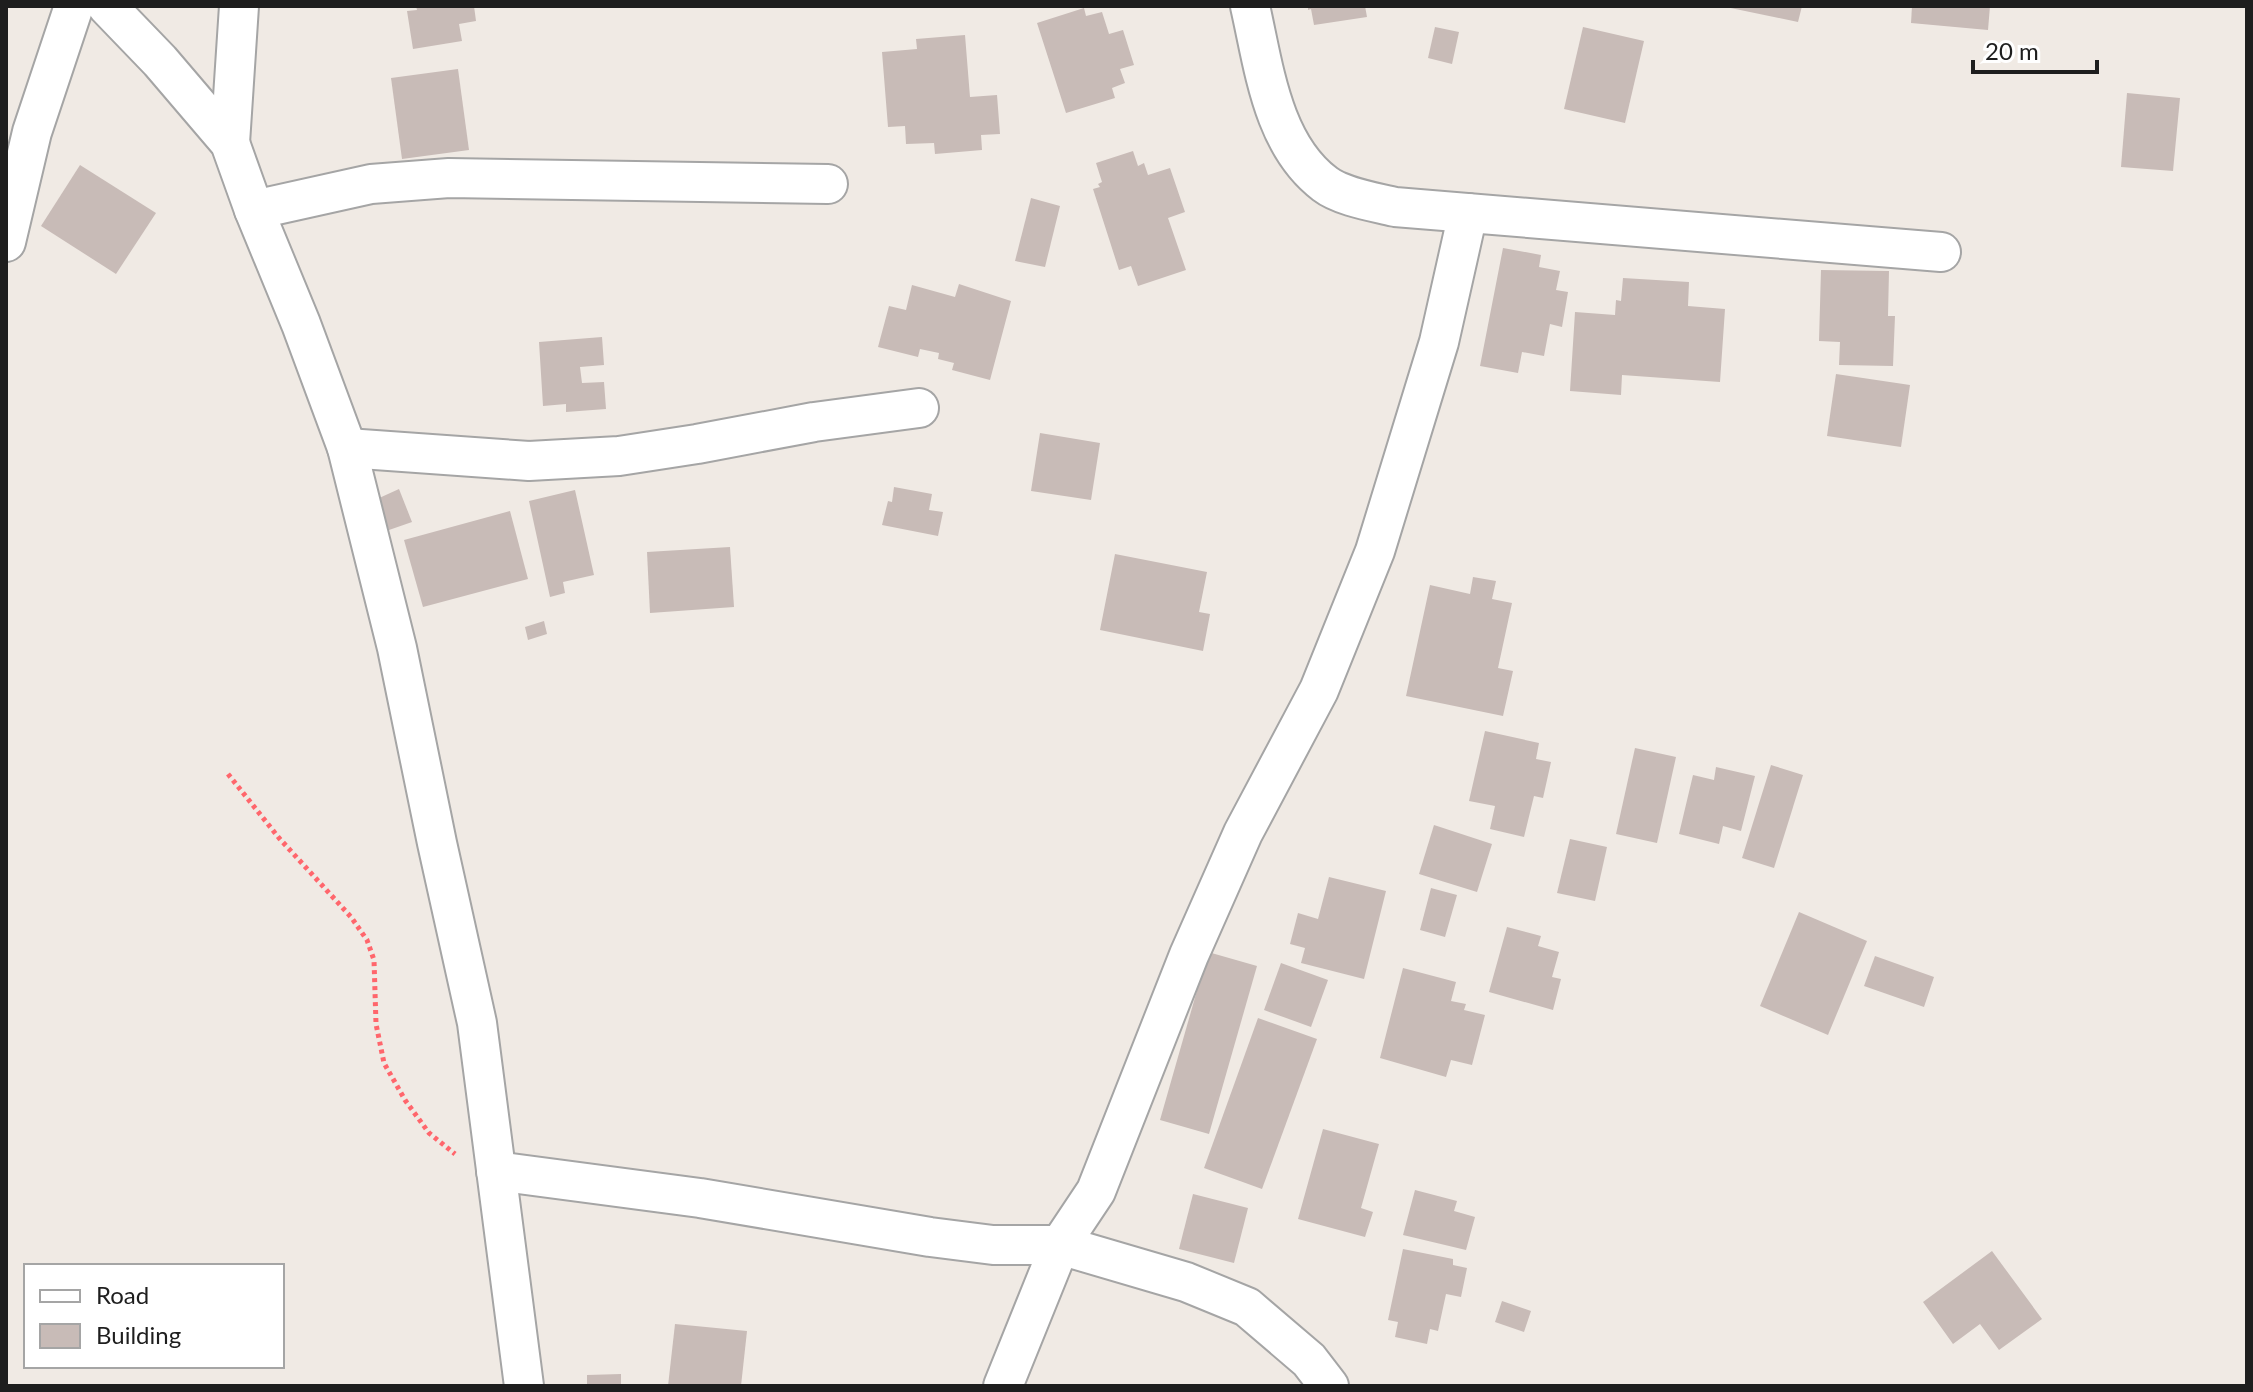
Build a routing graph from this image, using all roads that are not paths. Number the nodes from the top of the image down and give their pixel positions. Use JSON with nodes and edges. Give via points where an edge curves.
{"nodes":[{"id":1,"x":74,"y":6,"type":"edge"},
{"id":2,"x":107,"y":6,"type":"edge"},
{"id":3,"x":239,"y":6,"type":"edge"},
{"id":4,"x":1250,"y":6,"type":"edge"},
{"id":5,"x":230,"y":143,"type":"junction"},
{"id":6,"x":828,"y":184,"type":"dead end"},
{"id":7,"x":254,"y":210,"type":"junction"},
{"id":8,"x":1468,"y":213,"type":"junction"},
{"id":9,"x":6,"y":242,"type":"edge"},
{"id":10,"x":1941,"y":252,"type":"dead end"},
{"id":11,"x":919,"y":408,"type":"dead end"},
{"id":12,"x":347,"y":448,"type":"junction"},
{"id":13,"x":496,"y":1171,"type":"junction"},
{"id":14,"x":1060,"y":1245,"type":"junction"},
{"id":15,"x":524,"y":1386,"type":"edge"},
{"id":16,"x":1003,"y":1386,"type":"edge"},
{"id":17,"x":1329,"y":1386,"type":"edge"}],
"edges":[{"from":1,"to":9,"type":"street","via":[[32,132]]},
{"from":2,"to":5,"type":"street"},
{"from":3,"to":5,"type":"street"},
{"from":4,"to":8,"type":"street","via":[[1274,109],[1299,158],[1327,186],[1395,207]]},
{"from":5,"to":7,"type":"street"},
{"from":6,"to":7,"type":"street","via":[[449,178],[371,184]]},
{"from":7,"to":12,"type":"street"},
{"from":8,"to":10,"type":"street"},
{"from":8,"to":14,"type":"street","via":[[1439,342],[1375,551],[1319,690],[1243,833],[1189,955],[1096,1191]]},
{"from":11,"to":12,"type":"street","via":[[619,456],[529,461]]},
{"from":12,"to":13,"type":"street","via":[[397,648],[477,1023]]},
{"from":13,"to":14,"type":"street","via":[[930,1237],[993,1245]]},
{"from":13,"to":15,"type":"street"},
{"from":14,"to":16,"type":"street"},
{"from":14,"to":17,"type":"street","via":[[1186,1282],[1247,1307],[1309,1360]]}]}
